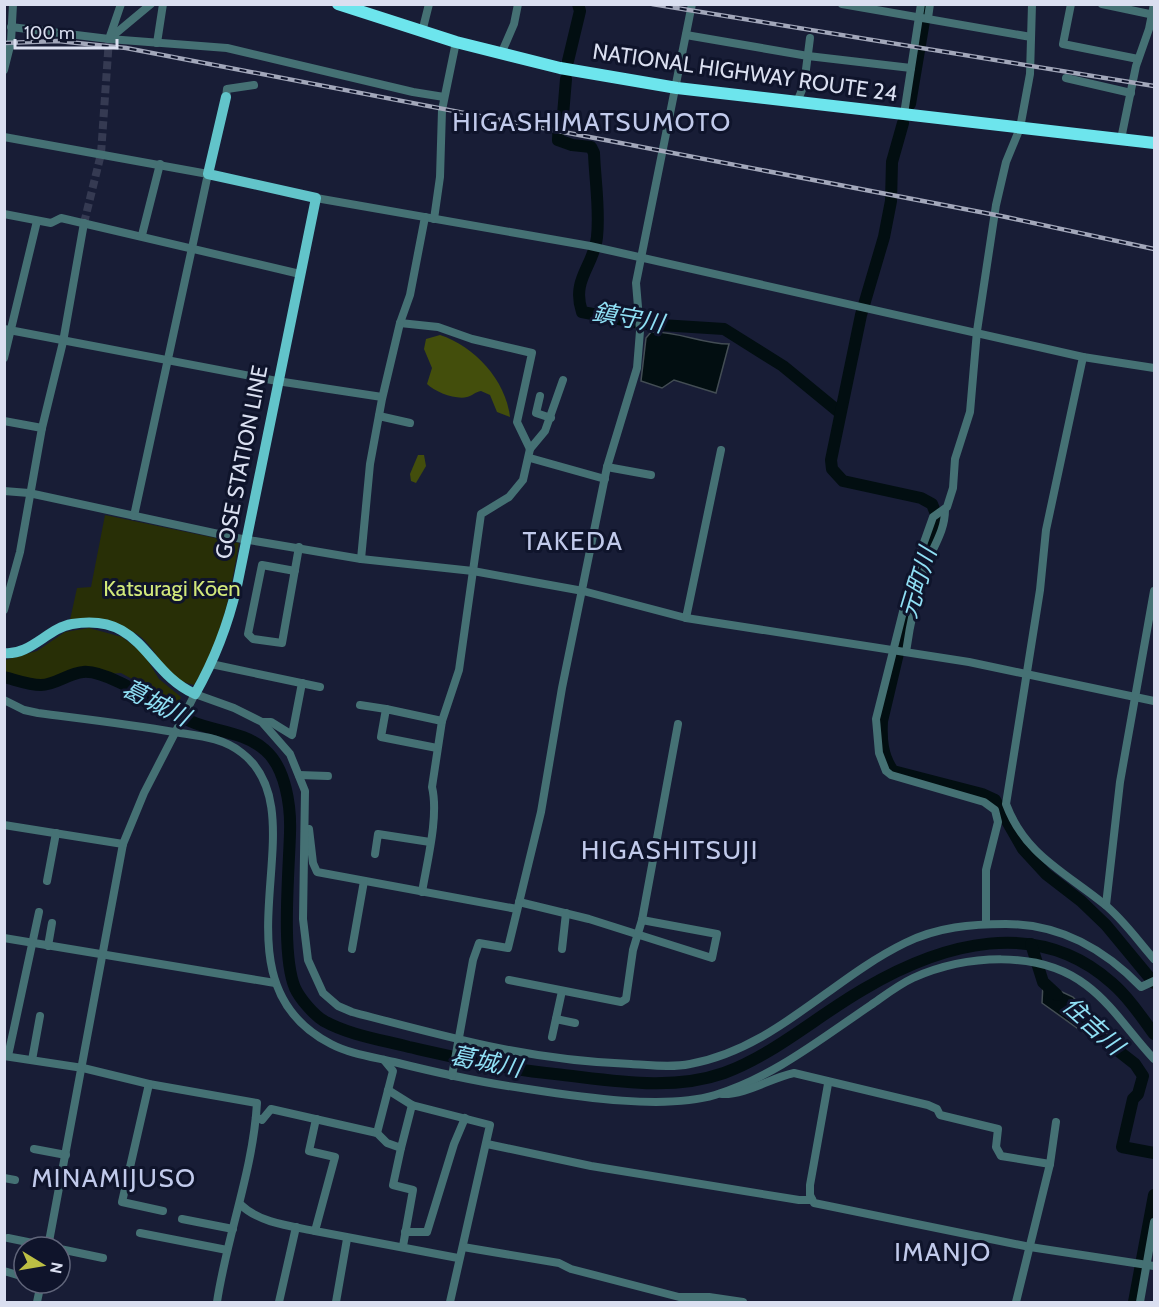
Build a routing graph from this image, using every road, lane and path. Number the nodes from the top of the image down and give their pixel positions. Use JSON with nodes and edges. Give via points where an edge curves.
{"nodes":[{"id":1,"x":13,"y":4,"type":"edge"},
{"id":2,"x":121,"y":4,"type":"edge"},
{"id":3,"x":151,"y":4,"type":"edge"},
{"id":4,"x":163,"y":4,"type":"edge"},
{"id":5,"x":429,"y":4,"type":"edge"},
{"id":6,"x":518,"y":4,"type":"edge"},
{"id":7,"x":693,"y":4,"type":"edge"},
{"id":8,"x":921,"y":4,"type":"edge"},
{"id":9,"x":930,"y":4,"type":"edge"},
{"id":10,"x":1032,"y":4,"type":"edge"},
{"id":11,"x":1071,"y":4,"type":"edge"},
{"id":12,"x":1102,"y":4,"type":"edge"},
{"id":13,"x":1154,"y":4,"type":"edge"},
{"id":14,"x":342,"y":5,"type":"edge"},
{"id":15,"x":847,"y":5,"type":"edge"},
{"id":16,"x":1114,"y":6,"type":"edge"},
{"id":17,"x":874,"y":7,"type":"edge"},
{"id":18,"x":1154,"y":15,"type":"edge"},
{"id":19,"x":923,"y":17,"type":"junction"},
{"id":20,"x":11,"y":27,"type":"junction"},
{"id":21,"x":422,"y":32,"type":"junction"},
{"id":22,"x":686,"y":35,"type":"junction"},
{"id":23,"x":1031,"y":37,"type":"junction"},
{"id":24,"x":810,"y":38,"type":"dead end"},
{"id":25,"x":109,"y":39,"type":"junction"},
{"id":26,"x":456,"y":42,"type":"junction"},
{"id":27,"x":157,"y":43,"type":"junction"},
{"id":28,"x":501,"y":54,"type":"junction"},
{"id":29,"x":808,"y":56,"type":"junction"},
{"id":30,"x":1138,"y":59,"type":"junction"},
{"id":31,"x":911,"y":68,"type":"junction"},
{"id":32,"x":4,"y":70,"type":"edge"},
{"id":33,"x":1066,"y":78,"type":"dead end"},
{"id":34,"x":254,"y":85,"type":"dead end"},
{"id":35,"x":676,"y":88,"type":"junction"},
{"id":36,"x":1131,"y":93,"type":"junction"},
{"id":37,"x":226,"y":97,"type":"joint"},
{"id":38,"x":444,"y":97,"type":"junction"},
{"id":39,"x":797,"y":102,"type":"junction"},
{"id":40,"x":904,"y":114,"type":"junction"},
{"id":41,"x":1020,"y":128,"type":"junction"},
{"id":42,"x":4,"y":137,"type":"edge"},
{"id":43,"x":1121,"y":139,"type":"junction"},
{"id":44,"x":1155,"y":143,"type":"edge"},
{"id":45,"x":160,"y":164,"type":"junction"},
{"id":46,"x":208,"y":174,"type":"junction"},
{"id":47,"x":316,"y":198,"type":"junction"},
{"id":48,"x":4,"y":214,"type":"edge"},
{"id":49,"x":425,"y":217,"type":"junction"},
{"id":50,"x":434,"y":219,"type":"junction"},
{"id":51,"x":37,"y":221,"type":"junction"},
{"id":52,"x":84,"y":223,"type":"junction"},
{"id":53,"x":141,"y":236,"type":"junction"},
{"id":54,"x":191,"y":246,"type":"junction"},
{"id":55,"x":640,"y":258,"type":"junction"},
{"id":56,"x":300,"y":274,"type":"junction"},
{"id":57,"x":400,"y":322,"type":"junction"},
{"id":58,"x":8,"y":330,"type":"edge"},
{"id":59,"x":977,"y":331,"type":"junction"},
{"id":60,"x":63,"y":342,"type":"junction"},
{"id":61,"x":1083,"y":357,"type":"junction"},
{"id":62,"x":4,"y":358,"type":"edge"},
{"id":63,"x":167,"y":361,"type":"junction"},
{"id":64,"x":1155,"y":368,"type":"edge"},
{"id":65,"x":563,"y":380,"type":"dead end"},
{"id":66,"x":277,"y":381,"type":"junction"},
{"id":67,"x":540,"y":396,"type":"dead end"},
{"id":68,"x":382,"y":397,"type":"junction"},
{"id":69,"x":379,"y":416,"type":"junction"},
{"id":70,"x":550,"y":418,"type":"junction"},
{"id":71,"x":4,"y":421,"type":"edge"},
{"id":72,"x":410,"y":423,"type":"dead end"},
{"id":73,"x":42,"y":428,"type":"junction"},
{"id":74,"x":721,"y":450,"type":"dead end"},
{"id":75,"x":530,"y":454,"type":"junction"},
{"id":76,"x":607,"y":467,"type":"junction"},
{"id":77,"x":651,"y":475,"type":"dead end"},
{"id":78,"x":605,"y":479,"type":"junction"},
{"id":79,"x":5,"y":493,"type":"edge"},
{"id":80,"x":29,"y":493,"type":"junction"},
{"id":81,"x":943,"y":510,"type":"junction"},
{"id":82,"x":134,"y":516,"type":"junction"},
{"id":83,"x":245,"y":538,"type":"junction"},
{"id":84,"x":299,"y":547,"type":"junction"},
{"id":85,"x":361,"y":559,"type":"junction"},
{"id":86,"x":295,"y":571,"type":"junction"},
{"id":87,"x":473,"y":571,"type":"junction"},
{"id":88,"x":9,"y":580,"type":"edge"},
{"id":89,"x":583,"y":591,"type":"junction"},
{"id":90,"x":1155,"y":591,"type":"edge"},
{"id":91,"x":4,"y":610,"type":"edge"},
{"id":92,"x":686,"y":618,"type":"junction"},
{"id":93,"x":894,"y":650,"type":"junction"},
{"id":94,"x":906,"y":652,"type":"junction"},
{"id":95,"x":4,"y":653,"type":"edge"},
{"id":96,"x":211,"y":664,"type":"junction"},
{"id":97,"x":1028,"y":674,"type":"junction"},
{"id":98,"x":302,"y":683,"type":"junction"},
{"id":99,"x":320,"y":687,"type":"dead end"},
{"id":100,"x":1134,"y":697,"type":"junction"},
{"id":101,"x":192,"y":698,"type":"junction"},
{"id":102,"x":4,"y":700,"type":"edge"},
{"id":103,"x":1155,"y":701,"type":"edge"},
{"id":104,"x":360,"y":705,"type":"dead end"},
{"id":105,"x":386,"y":709,"type":"junction"},
{"id":106,"x":442,"y":721,"type":"junction"},
{"id":107,"x":262,"y":722,"type":"junction"},
{"id":108,"x":678,"y":724,"type":"dead end"},
{"id":109,"x":176,"y":729,"type":"junction"},
{"id":110,"x":437,"y":748,"type":"junction"},
{"id":111,"x":299,"y":775,"type":"junction"},
{"id":112,"x":328,"y":776,"type":"dead end"},
{"id":113,"x":1004,"y":817,"type":"junction"},
{"id":114,"x":307,"y":820,"type":"junction"},
{"id":115,"x":4,"y":825,"type":"edge"},
{"id":116,"x":56,"y":833,"type":"junction"},
{"id":117,"x":430,"y":842,"type":"junction"},
{"id":118,"x":123,"y":844,"type":"junction"},
{"id":119,"x":375,"y":854,"type":"dead end"},
{"id":120,"x":47,"y":881,"type":"dead end"},
{"id":121,"x":364,"y":881,"type":"junction"},
{"id":122,"x":422,"y":892,"type":"junction"},
{"id":123,"x":518,"y":905,"type":"junction"},
{"id":124,"x":1106,"y":905,"type":"junction"},
{"id":125,"x":39,"y":912,"type":"dead end"},
{"id":126,"x":566,"y":913,"type":"junction"},
{"id":127,"x":642,"y":920,"type":"junction"},
{"id":128,"x":52,"y":923,"type":"dead end"},
{"id":129,"x":986,"y":924,"type":"junction"},
{"id":130,"x":638,"y":935,"type":"junction"},
{"id":131,"x":4,"y":938,"type":"edge"},
{"id":132,"x":32,"y":944,"type":"junction"},
{"id":133,"x":48,"y":946,"type":"junction"},
{"id":134,"x":352,"y":949,"type":"dead end"},
{"id":135,"x":562,"y":949,"type":"dead end"},
{"id":136,"x":104,"y":956,"type":"junction"},
{"id":137,"x":1155,"y":958,"type":"edge"},
{"id":138,"x":509,"y":980,"type":"dead end"},
{"id":139,"x":1151,"y":982,"type":"edge"},
{"id":140,"x":274,"y":983,"type":"junction"},
{"id":141,"x":562,"y":991,"type":"junction"},
{"id":142,"x":40,"y":1016,"type":"dead end"},
{"id":143,"x":556,"y":1019,"type":"junction"},
{"id":144,"x":575,"y":1023,"type":"dead end"},
{"id":145,"x":552,"y":1036,"type":"dead end"},
{"id":146,"x":458,"y":1043,"type":"junction"},
{"id":147,"x":6,"y":1056,"type":"edge"},
{"id":148,"x":383,"y":1059,"type":"junction"},
{"id":149,"x":1155,"y":1059,"type":"edge"},
{"id":150,"x":32,"y":1060,"type":"junction"},
{"id":151,"x":410,"y":1066,"type":"junction"},
{"id":152,"x":83,"y":1068,"type":"junction"},
{"id":153,"x":393,"y":1071,"type":"junction"},
{"id":154,"x":452,"y":1074,"type":"junction"},
{"id":155,"x":149,"y":1084,"type":"junction"},
{"id":156,"x":828,"y":1084,"type":"junction"},
{"id":157,"x":388,"y":1090,"type":"junction"},
{"id":158,"x":719,"y":1094,"type":"junction"},
{"id":159,"x":412,"y":1105,"type":"junction"},
{"id":160,"x":256,"y":1117,"type":"junction"},
{"id":161,"x":465,"y":1118,"type":"junction"},
{"id":162,"x":316,"y":1119,"type":"junction"},
{"id":163,"x":1056,"y":1122,"type":"dead end"},
{"id":164,"x":377,"y":1133,"type":"junction"},
{"id":165,"x":487,"y":1144,"type":"junction"},
{"id":166,"x":401,"y":1148,"type":"junction"},
{"id":167,"x":34,"y":1149,"type":"dead end"},
{"id":168,"x":66,"y":1155,"type":"junction"},
{"id":169,"x":1050,"y":1164,"type":"junction"},
{"id":170,"x":4,"y":1178,"type":"edge"},
{"id":171,"x":15,"y":1180,"type":"dead end"},
{"id":172,"x":812,"y":1200,"type":"junction"},
{"id":173,"x":241,"y":1205,"type":"junction"},
{"id":174,"x":163,"y":1211,"type":"dead end"},
{"id":175,"x":182,"y":1220,"type":"dead end"},
{"id":176,"x":1155,"y":1222,"type":"edge"},
{"id":177,"x":296,"y":1227,"type":"junction"},
{"id":178,"x":233,"y":1229,"type":"junction"},
{"id":179,"x":315,"y":1231,"type":"junction"},
{"id":180,"x":405,"y":1232,"type":"junction"},
{"id":181,"x":140,"y":1233,"type":"dead end"},
{"id":182,"x":51,"y":1235,"type":"edge"},
{"id":183,"x":8,"y":1238,"type":"dead end"},
{"id":184,"x":12,"y":1239,"type":"edge"},
{"id":185,"x":347,"y":1239,"type":"junction"},
{"id":186,"x":403,"y":1246,"type":"junction"},
{"id":187,"x":463,"y":1247,"type":"junction"},
{"id":188,"x":1030,"y":1247,"type":"junction"},
{"id":189,"x":227,"y":1250,"type":"junction"},
{"id":190,"x":72,"y":1252,"type":"edge"},
{"id":191,"x":103,"y":1258,"type":"dead end"},
{"id":192,"x":458,"y":1258,"type":"junction"},
{"id":193,"x":1146,"y":1265,"type":"edge"},
{"id":194,"x":217,"y":1302,"type":"edge"},
{"id":195,"x":279,"y":1302,"type":"edge"},
{"id":196,"x":336,"y":1302,"type":"edge"},
{"id":197,"x":450,"y":1302,"type":"edge"},
{"id":198,"x":743,"y":1302,"type":"edge"},
{"id":199,"x":1016,"y":1302,"type":"edge"},
{"id":200,"x":1140,"y":1302,"type":"edge"}],
"edges":[{"from":1,"to":20,"type":"street"},
{"from":2,"to":25,"type":"street"},
{"from":3,"to":25,"type":"street"},
{"from":4,"to":27,"type":"street"},
{"from":5,"to":21,"type":"street"},
{"from":6,"to":28,"type":"street"},
{"from":7,"to":22,"type":"street"},
{"from":8,"to":19,"type":"street"},
{"from":9,"to":19,"type":"street"},
{"from":10,"to":23,"type":"street"},
{"from":11,"to":30,"type":"street","via":[[1063,44]]},
{"from":12,"to":16,"type":"street"},
{"from":13,"to":18,"type":"street"},
{"from":14,"to":21,"type":"highway","name":"NATIONAL HIGHWAY ROUTE 24"},
{"from":15,"to":17,"type":"street"},
{"from":16,"to":18,"type":"street"},
{"from":17,"to":19,"type":"street"},
{"from":18,"to":30,"type":"street"},
{"from":19,"to":23,"type":"street"},
{"from":19,"to":31,"type":"street"},
{"from":20,"to":25,"type":"street"},
{"from":20,"to":32,"type":"street"},
{"from":21,"to":26,"type":"highway","name":"NATIONAL HIGHWAY ROUTE 24"},
{"from":22,"to":29,"type":"street"},
{"from":22,"to":35,"type":"street"},
{"from":23,"to":41,"type":"street","via":[[1031,66]]},
{"from":24,"to":29,"type":"street"},
{"from":25,"to":27,"type":"street"},
{"from":26,"to":28,"type":"highway","name":"NATIONAL HIGHWAY ROUTE 24"},
{"from":26,"to":38,"type":"street"},
{"from":27,"to":38,"type":"street","via":[[227,48]]},
{"from":28,"to":35,"type":"highway","name":"NATIONAL HIGHWAY ROUTE 24"},
{"from":29,"to":31,"type":"street"},
{"from":29,"to":39,"type":"street"},
{"from":30,"to":36,"type":"street"},
{"from":31,"to":40,"type":"street"},
{"from":33,"to":36,"type":"street"},
{"from":34,"to":37,"type":"street","via":[[227,89]]},
{"from":35,"to":39,"type":"highway","name":"NATIONAL HIGHWAY ROUTE 24"},
{"from":35,"to":55,"type":"street"},
{"from":36,"to":43,"type":"street"},
{"from":37,"to":46,"type":"main road"},
{"from":38,"to":50,"type":"street"},
{"from":39,"to":40,"type":"highway","name":"NATIONAL HIGHWAY ROUTE 24"},
{"from":40,"to":41,"type":"highway","name":"NATIONAL HIGHWAY ROUTE 24"},
{"from":41,"to":43,"type":"highway","name":"NATIONAL HIGHWAY ROUTE 24"},
{"from":41,"to":59,"type":"street","via":[[1006,162],[996,205]]},
{"from":42,"to":45,"type":"street"},
{"from":43,"to":44,"type":"highway","name":"NATIONAL HIGHWAY ROUTE 24"},
{"from":45,"to":46,"type":"street"},
{"from":45,"to":53,"type":"street"},
{"from":46,"to":47,"type":"main road"},
{"from":46,"to":54,"type":"street"},
{"from":47,"to":49,"type":"street"},
{"from":47,"to":56,"type":"main road","name":"GOSE STATION LINE"},
{"from":48,"to":51,"type":"street"},
{"from":49,"to":50,"type":"street"},
{"from":49,"to":57,"type":"street","via":[[410,295]]},
{"from":50,"to":55,"type":"street"},
{"from":51,"to":52,"type":"street","via":[[51,223],[61,218]]},
{"from":51,"to":58,"type":"street"},
{"from":52,"to":53,"type":"street"},
{"from":52,"to":60,"type":"street"},
{"from":53,"to":54,"type":"street"},
{"from":54,"to":56,"type":"street"},
{"from":54,"to":63,"type":"street"},
{"from":55,"to":59,"type":"street"},
{"from":55,"to":76,"type":"street","via":[[636,283],[640,330],[637,368]]},
{"from":56,"to":66,"type":"main road","name":"GOSE STATION LINE"},
{"from":57,"to":68,"type":"street"},
{"from":57,"to":75,"type":"street","via":[[438,327],[532,353],[517,422]]},
{"from":58,"to":60,"type":"street"},
{"from":58,"to":62,"type":"street"},
{"from":59,"to":61,"type":"street"},
{"from":59,"to":81,"type":"street","via":[[970,412],[955,459],[953,488]]},
{"from":60,"to":63,"type":"street"},
{"from":60,"to":73,"type":"street"},
{"from":61,"to":64,"type":"street"},
{"from":61,"to":97,"type":"street","via":[[1046,530]]},
{"from":63,"to":66,"type":"street"},
{"from":63,"to":82,"type":"street"},
{"from":65,"to":70,"type":"street"},
{"from":66,"to":68,"type":"street"},
{"from":66,"to":83,"type":"main road","name":"GOSE STATION LINE"},
{"from":67,"to":70,"type":"street","via":[[536,412]]},
{"from":68,"to":69,"type":"street"},
{"from":69,"to":72,"type":"street"},
{"from":69,"to":85,"type":"street"},
{"from":70,"to":75,"type":"street"},
{"from":71,"to":73,"type":"street"},
{"from":73,"to":80,"type":"street"},
{"from":74,"to":92,"type":"street"},
{"from":75,"to":78,"type":"street"},
{"from":75,"to":87,"type":"street","via":[[516,491],[481,514]]},
{"from":76,"to":77,"type":"street"},
{"from":76,"to":78,"type":"street"},
{"from":78,"to":89,"type":"street"},
{"from":79,"to":80,"type":"street"},
{"from":80,"to":82,"type":"street"},
{"from":80,"to":88,"type":"street"},
{"from":81,"to":93,"type":"street","via":[[933,517],[912,576]]},
{"from":81,"to":94,"type":"street","via":[[942,531],[920,588]]},
{"from":82,"to":83,"type":"street"},
{"from":83,"to":84,"type":"street"},
{"from":83,"to":96,"type":"main road","name":"GOSE STATION LINE","via":[[230,617]]},
{"from":84,"to":85,"type":"street"},
{"from":84,"to":86,"type":"street"},
{"from":85,"to":87,"type":"street"},
{"from":86,"to":86,"type":"street","via":[[282,643],[252,639],[248,634],[262,565]]},
{"from":87,"to":89,"type":"street"},
{"from":87,"to":106,"type":"street","via":[[459,670]]},
{"from":88,"to":91,"type":"street"},
{"from":89,"to":92,"type":"street"},
{"from":89,"to":123,"type":"street","via":[[541,812]]},
{"from":90,"to":100,"type":"street"},
{"from":92,"to":93,"type":"street"},
{"from":93,"to":94,"type":"street"},
{"from":93,"to":113,"type":"street","via":[[876,719],[879,753],[886,771],[900,780],[990,805],[998,816]]},
{"from":94,"to":97,"type":"street"},
{"from":95,"to":101,"type":"main road","via":[[25,649],[70,624],[116,628],[147,649],[163,673]]},
{"from":96,"to":98,"type":"street"},
{"from":96,"to":101,"type":"main road","name":"GOSE STATION LINE"},
{"from":97,"to":100,"type":"street"},
{"from":97,"to":113,"type":"street"},
{"from":98,"to":99,"type":"street"},
{"from":98,"to":107,"type":"street","via":[[292,735],[271,722]]},
{"from":100,"to":103,"type":"street"},
{"from":100,"to":124,"type":"street"},
{"from":101,"to":107,"type":"street","via":[[234,708]]},
{"from":101,"to":109,"type":"street"},
{"from":102,"to":109,"type":"street","via":[[38,713]]},
{"from":104,"to":105,"type":"street"},
{"from":105,"to":106,"type":"street"},
{"from":105,"to":110,"type":"street","via":[[381,737]]},
{"from":106,"to":110,"type":"street"},
{"from":107,"to":111,"type":"street","via":[[290,754]]},
{"from":108,"to":127,"type":"street"},
{"from":109,"to":118,"type":"street"},
{"from":109,"to":140,"type":"street","via":[[212,738],[243,753],[261,774],[272,830],[269,950]]},
{"from":110,"to":117,"type":"street"},
{"from":111,"to":112,"type":"street"},
{"from":111,"to":114,"type":"street","via":[[305,791]]},
{"from":113,"to":124,"type":"street","via":[[1051,867]]},
{"from":113,"to":129,"type":"street","via":[[986,870]]},
{"from":114,"to":121,"type":"street","via":[[313,863],[318,872]]},
{"from":114,"to":146,"type":"street","via":[[304,937],[311,970],[323,993],[351,1012]]},
{"from":115,"to":116,"type":"street"},
{"from":116,"to":118,"type":"street"},
{"from":116,"to":120,"type":"street"},
{"from":117,"to":119,"type":"street","via":[[378,834]]},
{"from":117,"to":122,"type":"street"},
{"from":118,"to":136,"type":"street"},
{"from":121,"to":122,"type":"street"},
{"from":121,"to":134,"type":"street"},
{"from":122,"to":123,"type":"street"},
{"from":123,"to":126,"type":"street"},
{"from":123,"to":146,"type":"street","via":[[507,948],[479,943]]},
{"from":124,"to":137,"type":"street"},
{"from":125,"to":132,"type":"street"},
{"from":126,"to":130,"type":"street"},
{"from":126,"to":135,"type":"street"},
{"from":127,"to":130,"type":"street"},
{"from":127,"to":130,"type":"street","via":[[717,934],[712,958]]},
{"from":128,"to":133,"type":"street"},
{"from":129,"to":139,"type":"street","via":[[1056,930],[1121,966],[1142,987]]},
{"from":129,"to":146,"type":"street","via":[[958,926],[905,943],[770,1033],[721,1056],[688,1065],[608,1064]]},
{"from":130,"to":141,"type":"street","via":[[626,999],[621,1002]]},
{"from":131,"to":132,"type":"street"},
{"from":132,"to":133,"type":"street"},
{"from":132,"to":147,"type":"street"},
{"from":133,"to":136,"type":"street"},
{"from":136,"to":140,"type":"street"},
{"from":136,"to":152,"type":"street"},
{"from":138,"to":141,"type":"street"},
{"from":140,"to":148,"type":"street","via":[[290,1012],[311,1032],[333,1046]]},
{"from":141,"to":143,"type":"street"},
{"from":142,"to":150,"type":"street"},
{"from":143,"to":144,"type":"street"},
{"from":143,"to":145,"type":"street"},
{"from":146,"to":154,"type":"street"},
{"from":147,"to":150,"type":"street"},
{"from":148,"to":151,"type":"street"},
{"from":148,"to":153,"type":"street"},
{"from":149,"to":158,"type":"street","via":[[1084,982],[1029,960],[992,960],[938,969],[911,979],[800,1053]]},
{"from":150,"to":152,"type":"street"},
{"from":151,"to":153,"type":"street"},
{"from":151,"to":154,"type":"street"},
{"from":152,"to":155,"type":"street"},
{"from":152,"to":168,"type":"street"},
{"from":153,"to":157,"type":"street"},
{"from":154,"to":158,"type":"street","via":[[530,1089],[654,1102]]},
{"from":155,"to":160,"type":"street","via":[[251,1101],[257,1103]]},
{"from":155,"to":174,"type":"street","via":[[122,1202]]},
{"from":156,"to":158,"type":"street","via":[[794,1073],[733,1094]]},
{"from":156,"to":169,"type":"street","via":[[928,1105],[940,1115],[998,1129],[996,1147],[1001,1156]]},
{"from":156,"to":172,"type":"street","via":[[810,1185]]},
{"from":157,"to":159,"type":"street"},
{"from":157,"to":164,"type":"street"},
{"from":159,"to":161,"type":"street"},
{"from":159,"to":166,"type":"street"},
{"from":160,"to":162,"type":"street","via":[[262,1120],[271,1109]]},
{"from":160,"to":173,"type":"street"},
{"from":161,"to":165,"type":"street","via":[[490,1125]]},
{"from":161,"to":180,"type":"street","via":[[427,1232]]},
{"from":162,"to":164,"type":"street"},
{"from":162,"to":179,"type":"street","via":[[309,1151],[335,1157]]},
{"from":163,"to":169,"type":"street"},
{"from":164,"to":166,"type":"street","via":[[387,1143]]},
{"from":165,"to":172,"type":"street","via":[[591,1166]]},
{"from":165,"to":187,"type":"street"},
{"from":166,"to":180,"type":"street","via":[[393,1185],[412,1190]]},
{"from":167,"to":168,"type":"street"},
{"from":168,"to":182,"type":"street"},
{"from":169,"to":188,"type":"street"},
{"from":170,"to":171,"type":"street"},
{"from":172,"to":188,"type":"street","via":[[819,1205]]},
{"from":173,"to":177,"type":"street","via":[[265,1220]]},
{"from":173,"to":178,"type":"street"},
{"from":175,"to":178,"type":"street"},
{"from":176,"to":193,"type":"street"},
{"from":177,"to":179,"type":"street"},
{"from":177,"to":195,"type":"street"},
{"from":178,"to":189,"type":"street"},
{"from":179,"to":185,"type":"street"},
{"from":180,"to":186,"type":"street"},
{"from":181,"to":189,"type":"street"},
{"from":183,"to":184,"type":"street"},
{"from":185,"to":186,"type":"street"},
{"from":185,"to":196,"type":"street"},
{"from":186,"to":192,"type":"street"},
{"from":187,"to":192,"type":"street"},
{"from":187,"to":198,"type":"street","via":[[559,1263],[680,1297]]},
{"from":188,"to":193,"type":"street"},
{"from":188,"to":199,"type":"street"},
{"from":189,"to":194,"type":"street"},
{"from":190,"to":191,"type":"street"},
{"from":192,"to":197,"type":"street"},
{"from":193,"to":200,"type":"street"}]}
